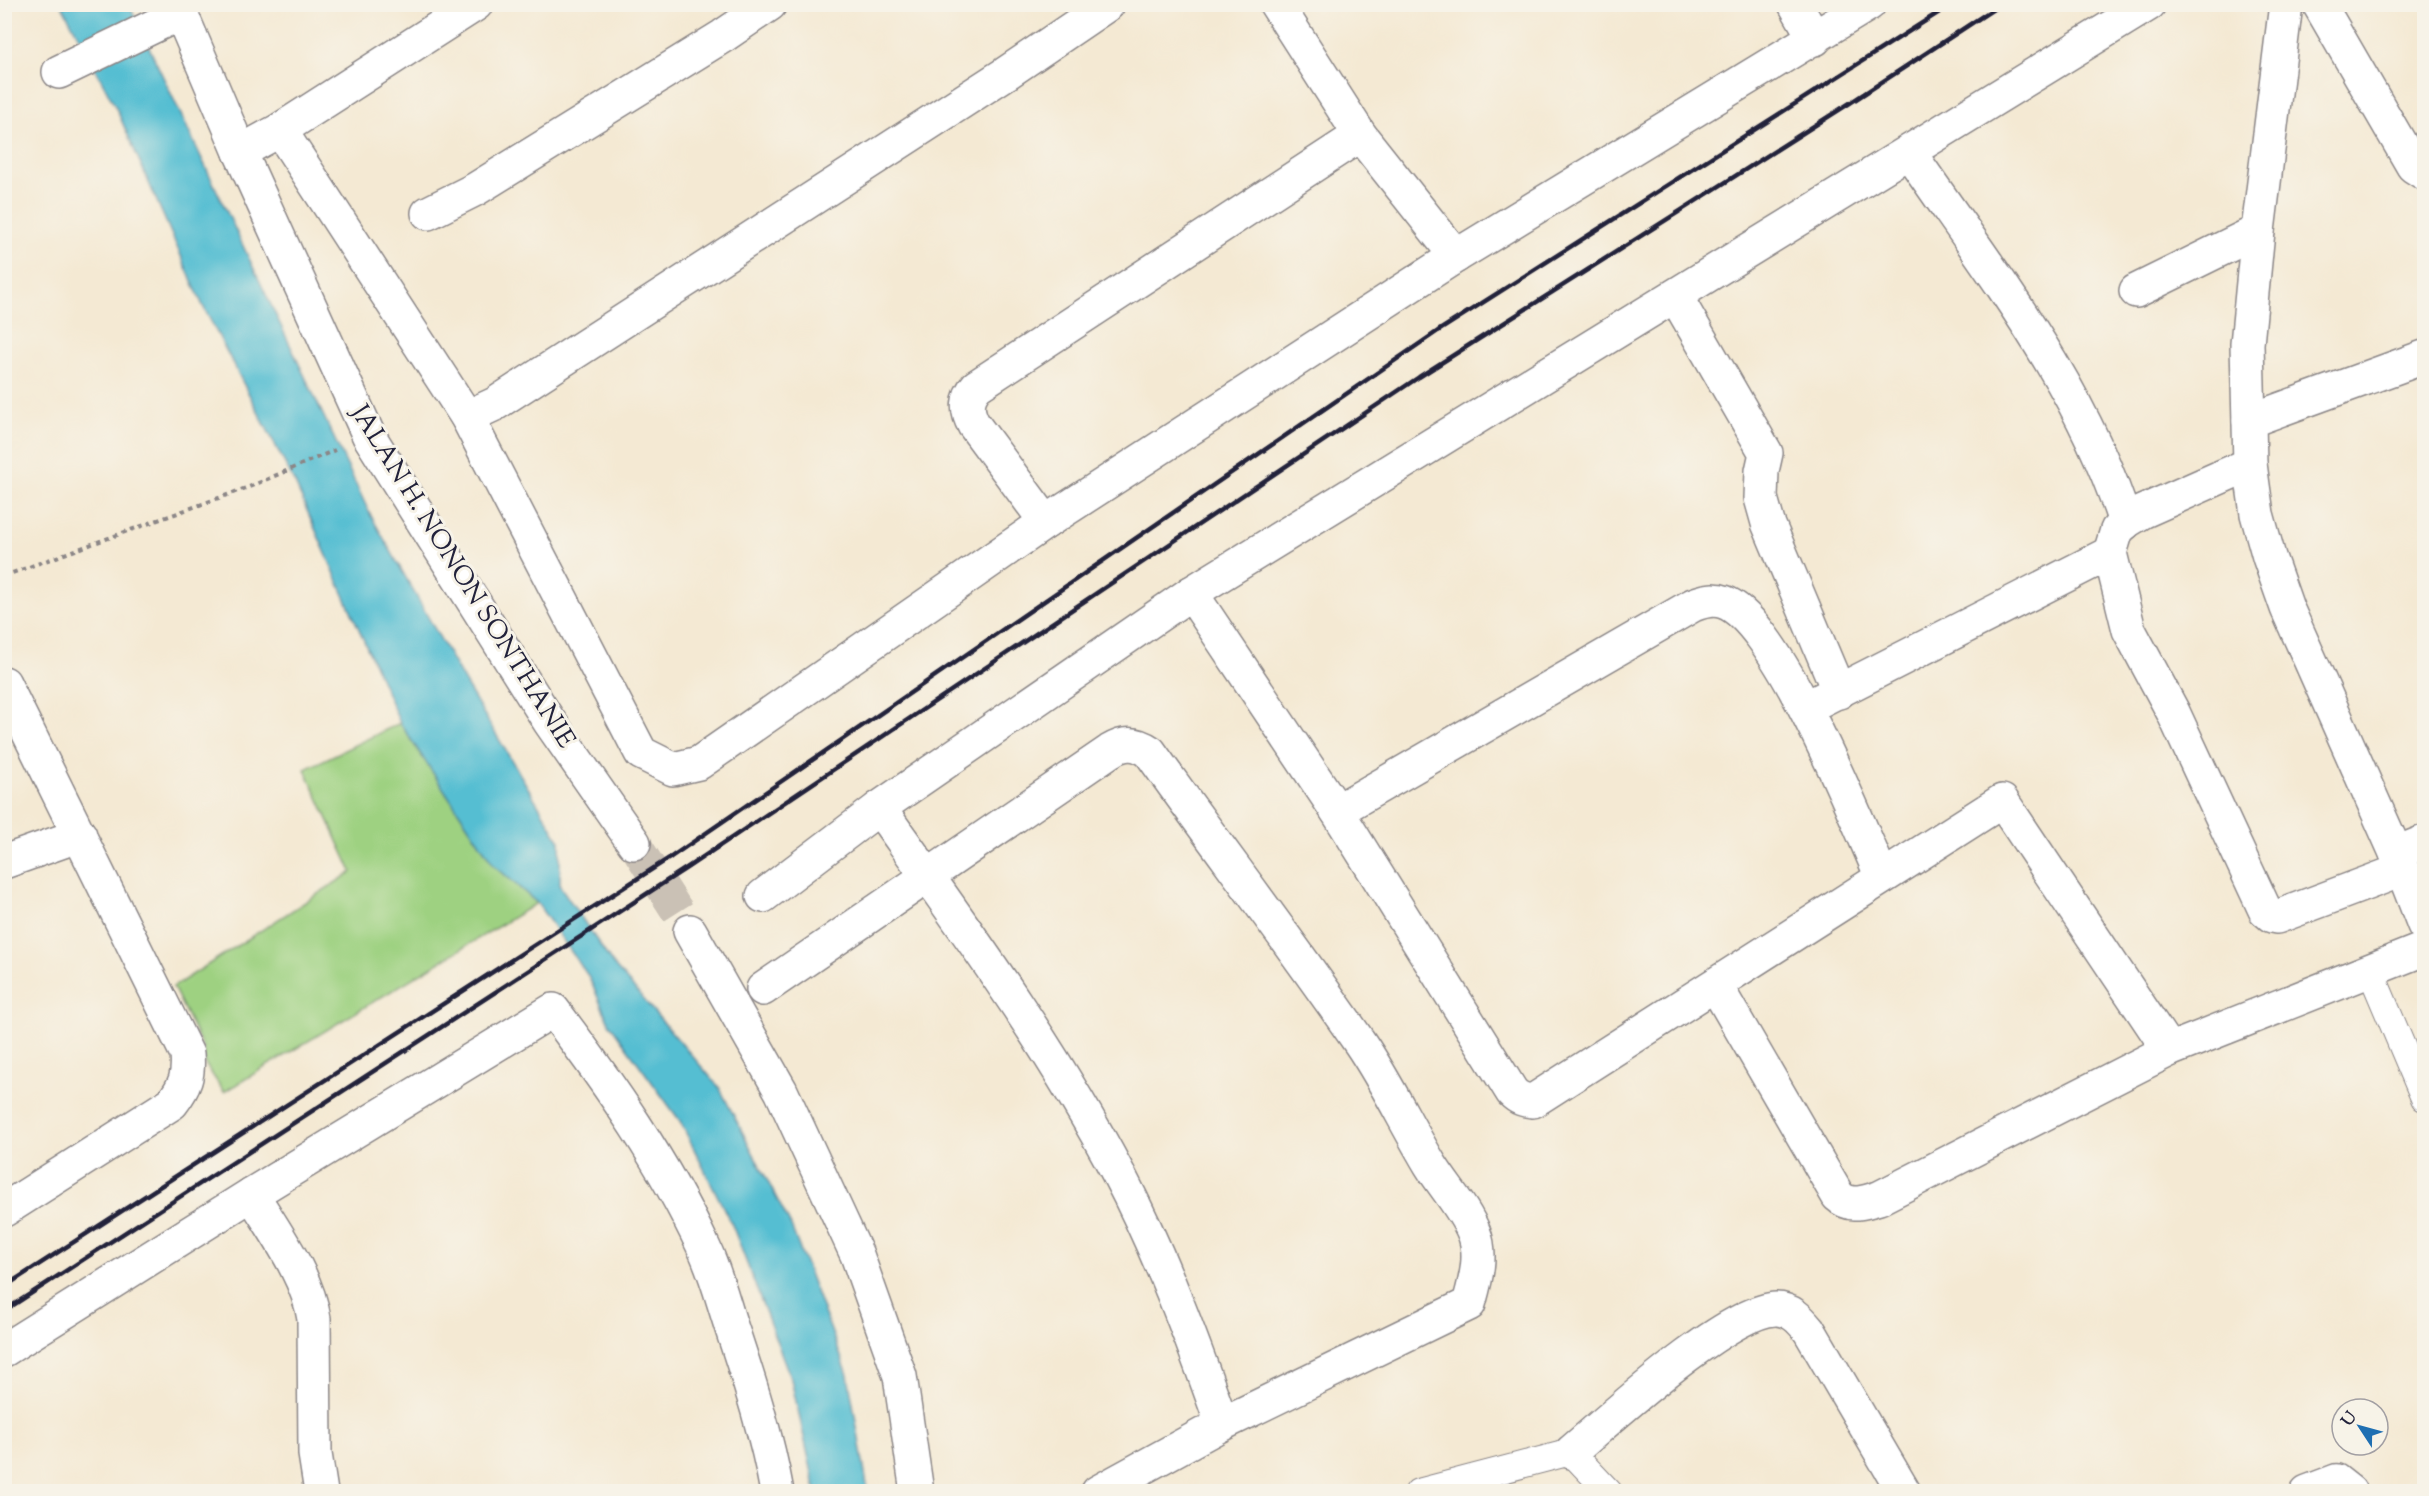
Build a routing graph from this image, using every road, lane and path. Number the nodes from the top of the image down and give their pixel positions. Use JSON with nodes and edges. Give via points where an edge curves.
{"nodes":[{"id":1,"x":476,"y":4,"type":"edge"},
{"id":2,"x":770,"y":4,"type":"edge"},
{"id":3,"x":1108,"y":4,"type":"edge"},
{"id":4,"x":1276,"y":4,"type":"edge"},
{"id":5,"x":1795,"y":4,"type":"edge"},
{"id":6,"x":1869,"y":4,"type":"edge"},
{"id":7,"x":2149,"y":4,"type":"edge"},
{"id":8,"x":2286,"y":4,"type":"edge"},
{"id":9,"x":2319,"y":4,"type":"edge"},
{"id":10,"x":179,"y":9,"type":"edge"},
{"id":11,"x":1815,"y":39,"type":"junction"},
{"id":12,"x":70,"y":67,"type":"dead end"},
{"id":13,"x":280,"y":130,"type":"junction"},
{"id":14,"x":1360,"y":135,"type":"junction"},
{"id":15,"x":240,"y":152,"type":"junction"},
{"id":16,"x":1909,"y":152,"type":"junction"},
{"id":17,"x":2424,"y":173,"type":"edge"},
{"id":18,"x":428,"y":213,"type":"dead end"},
{"id":19,"x":2258,"y":231,"type":"junction"},
{"id":20,"x":1456,"y":256,"type":"junction"},
{"id":21,"x":2136,"y":291,"type":"dead end"},
{"id":22,"x":1676,"y":297,"type":"junction"},
{"id":23,"x":2424,"y":357,"type":"edge"},
{"id":24,"x":467,"y":417,"type":"junction"},
{"id":25,"x":2249,"y":421,"type":"junction"},
{"id":26,"x":340,"y":448,"type":"dead end"},
{"id":27,"x":2250,"y":464,"type":"junction"},
{"id":28,"x":1046,"y":522,"type":"junction"},
{"id":29,"x":2125,"y":523,"type":"junction"},
{"id":30,"x":2110,"y":553,"type":"junction"},
{"id":31,"x":4,"y":576,"type":"edge"},
{"id":32,"x":1191,"y":593,"type":"junction"},
{"id":33,"x":4,"y":683,"type":"edge"},
{"id":34,"x":1839,"y":692,"type":"junction"},
{"id":35,"x":1806,"y":707,"type":"junction"},
{"id":36,"x":879,"y":808,"type":"junction"},
{"id":37,"x":1337,"y":811,"type":"junction"},
{"id":38,"x":80,"y":835,"type":"junction"},
{"id":39,"x":634,"y":843,"type":"tunnel mouth"},
{"id":40,"x":2407,"y":855,"type":"edge"},
{"id":41,"x":4,"y":862,"type":"edge"},
{"id":42,"x":928,"y":877,"type":"junction"},
{"id":43,"x":1882,"y":877,"type":"junction"},
{"id":44,"x":763,"y":896,"type":"dead end"},
{"id":45,"x":2424,"y":925,"type":"edge"},
{"id":46,"x":690,"y":931,"type":"tunnel mouth"},
{"id":47,"x":2424,"y":949,"type":"edge"},
{"id":48,"x":2370,"y":970,"type":"junction"},
{"id":49,"x":1716,"y":986,"type":"junction"},
{"id":50,"x":763,"y":989,"type":"dead end"},
{"id":51,"x":2169,"y":1050,"type":"junction"},
{"id":52,"x":2424,"y":1098,"type":"edge"},
{"id":53,"x":252,"y":1194,"type":"junction"},
{"id":54,"x":4,"y":1210,"type":"edge"},
{"id":55,"x":4,"y":1350,"type":"edge"},
{"id":56,"x":1222,"y":1424,"type":"junction"},
{"id":57,"x":1571,"y":1452,"type":"junction"},
{"id":58,"x":321,"y":1491,"type":"edge"},
{"id":59,"x":777,"y":1491,"type":"edge"},
{"id":60,"x":917,"y":1491,"type":"edge"},
{"id":61,"x":1098,"y":1491,"type":"edge"},
{"id":62,"x":1418,"y":1491,"type":"edge"},
{"id":63,"x":1609,"y":1491,"type":"edge"},
{"id":64,"x":1904,"y":1491,"type":"edge"},
{"id":65,"x":2307,"y":1491,"type":"edge"},
{"id":66,"x":2350,"y":1491,"type":"edge"}],
"edges":[{"from":1,"to":13,"type":"street"},
{"from":2,"to":18,"type":"street","via":[[476,189]]},
{"from":3,"to":24,"type":"street","via":[[515,391]]},
{"from":4,"to":14,"type":"street"},
{"from":5,"to":11,"type":"street"},
{"from":6,"to":11,"type":"street"},
{"from":7,"to":16,"type":"street"},
{"from":8,"to":19,"type":"street"},
{"from":9,"to":17,"type":"street","via":[[2413,166]]},
{"from":10,"to":12,"type":"street","via":[[146,30]]},
{"from":10,"to":15,"type":"street","name":"JALAN H. NONON SONTHANIE"},
{"from":11,"to":20,"type":"street"},
{"from":13,"to":15,"type":"street"},
{"from":13,"to":24,"type":"street"},
{"from":14,"to":20,"type":"street"},
{"from":14,"to":28,"type":"street","via":[[971,393],[968,408],[974,425]]},
{"from":15,"to":39,"type":"street","name":"JALAN H. NONON SONTHANIE","via":[[369,436],[549,721]]},
{"from":16,"to":22,"type":"street"},
{"from":16,"to":29,"type":"street","via":[[2034,335],[2095,442]]},
{"from":19,"to":21,"type":"street"},
{"from":19,"to":25,"type":"street","via":[[2247,344]]},
{"from":20,"to":28,"type":"street"},
{"from":22,"to":32,"type":"street"},
{"from":22,"to":34,"type":"street","via":[[1766,453],[1761,498],[1768,523]]},
{"from":23,"to":25,"type":"street"},
{"from":24,"to":28,"type":"street","via":[[641,753],[673,769],[699,763]]},
{"from":25,"to":27,"type":"street"},
{"from":26,"to":31,"type":"path","via":[[249,487]]},
{"from":27,"to":29,"type":"street"},
{"from":27,"to":40,"type":"street","via":[[2256,514],[2287,608]]},
{"from":29,"to":30,"type":"street","via":[[2117,530]]},
{"from":30,"to":34,"type":"street"},
{"from":30,"to":40,"type":"street","via":[[2129,630],[2173,712],[2265,910],[2277,917]]},
{"from":32,"to":36,"type":"street"},
{"from":32,"to":37,"type":"street"},
{"from":33,"to":38,"type":"street"},
{"from":34,"to":35,"type":"street"},
{"from":35,"to":37,"type":"street","via":[[1756,628],[1723,601],[1706,600]]},
{"from":35,"to":43,"type":"street"},
{"from":36,"to":42,"type":"street"},
{"from":36,"to":44,"type":"street"},
{"from":37,"to":49,"type":"street","via":[[1518,1098],[1533,1101]]},
{"from":38,"to":41,"type":"street"},
{"from":38,"to":54,"type":"street","via":[[187,1054],[187,1080],[172,1103]]},
{"from":40,"to":45,"type":"street"},
{"from":42,"to":50,"type":"street"},
{"from":42,"to":56,"type":"street","via":[[1055,1062],[1119,1174],[1187,1326]]},
{"from":42,"to":56,"type":"street","via":[[1119,746],[1130,743],[1145,748],[1360,1044],[1474,1234],[1477,1272],[1469,1304]]},
{"from":43,"to":49,"type":"street"},
{"from":43,"to":51,"type":"street","via":[[2002,801]]},
{"from":46,"to":60,"type":"street","via":[[781,1091],[857,1255],[900,1376]]},
{"from":47,"to":48,"type":"street"},
{"from":48,"to":51,"type":"street"},
{"from":48,"to":52,"type":"lane"},
{"from":49,"to":51,"type":"street","via":[[1838,1196],[1855,1204],[1879,1198]]},
{"from":53,"to":55,"type":"street"},
{"from":53,"to":58,"type":"street","via":[[312,1303],[315,1454]]},
{"from":53,"to":59,"type":"street","via":[[553,1010],[601,1072],[653,1152],[705,1249],[746,1372]]},
{"from":56,"to":61,"type":"street"},
{"from":57,"to":62,"type":"lane"},
{"from":57,"to":63,"type":"lane"},
{"from":57,"to":64,"type":"street","via":[[1693,1351],[1759,1312],[1776,1309],[1788,1311],[1809,1330]]},
{"from":65,"to":66,"type":"street","via":[[2336,1481]]}]}
